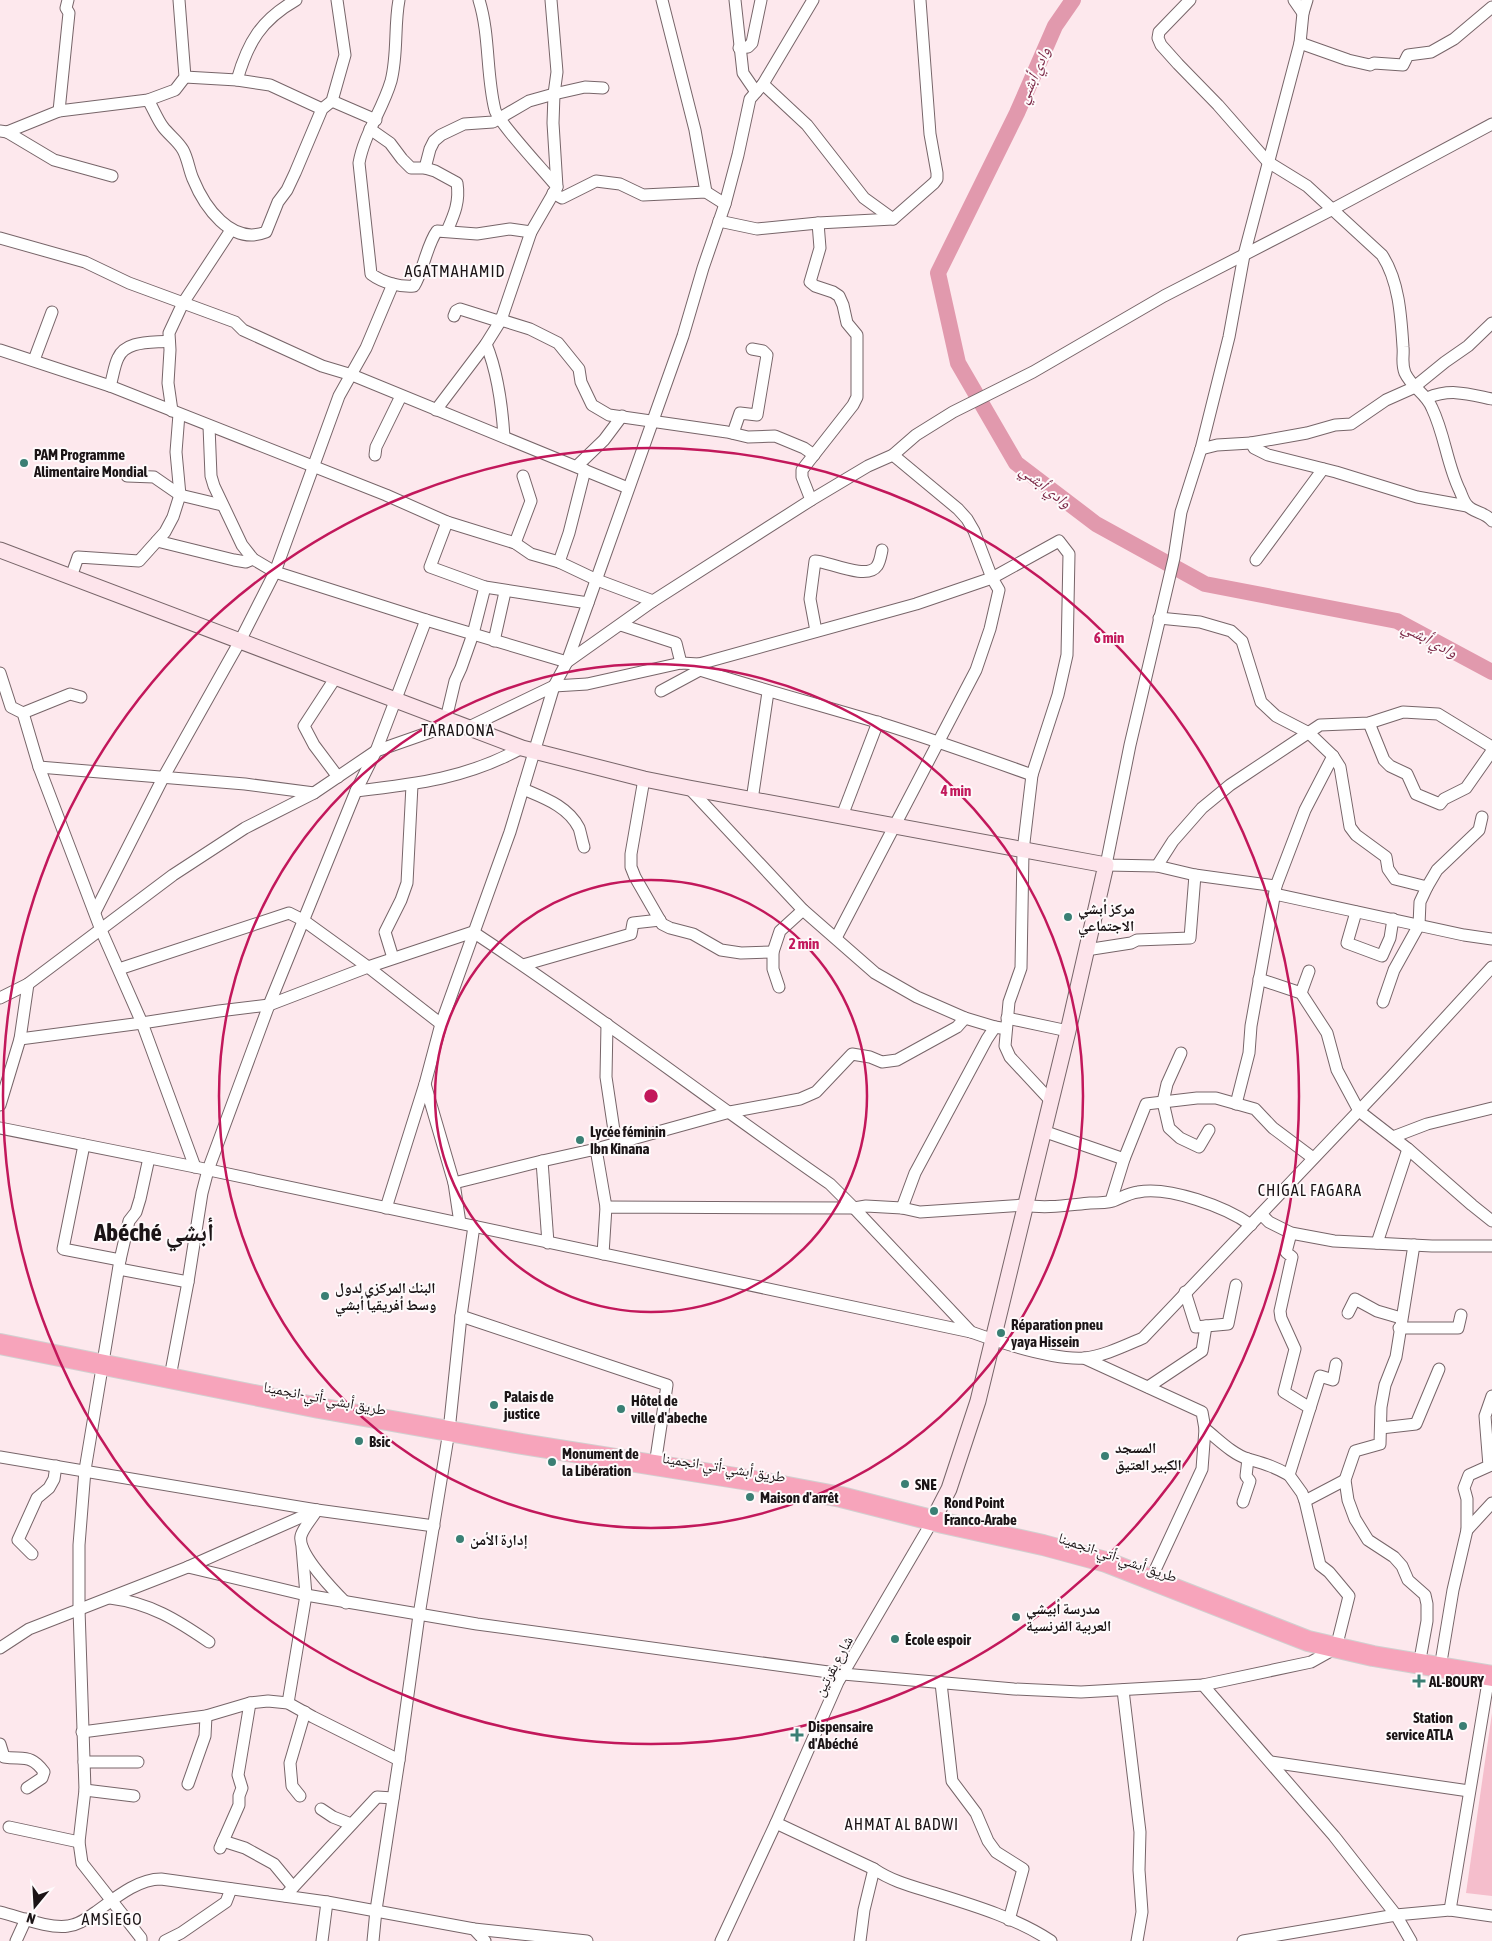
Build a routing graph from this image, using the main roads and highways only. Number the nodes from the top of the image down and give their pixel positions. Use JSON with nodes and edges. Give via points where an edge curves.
{"nodes":[{"id":1,"x":0,"y":1334,"type":"edge"},
{"id":2,"x":0,"y":1344,"type":"edge"},
{"id":3,"x":104,"y":1360,"type":"junction"},
{"id":4,"x":936,"y":1514,"type":"junction"},
{"id":5,"x":1338,"y":1642,"type":"junction"},
{"id":6,"x":1491,"y":1672,"type":"edge"}],
"edges":[{"from":1,"to":3,"type":"highway"},
{"from":2,"to":3,"type":"highway"},
{"from":3,"to":4,"type":"highway","via":[[449,1426],[762,1477],[841,1497]]},
{"from":4,"to":5,"type":"highway","name":"طريق أبشي-أتي-انجمينا","via":[[1047,1534],[1110,1552]]},
{"from":4,"to":5,"type":"highway","via":[[1106,1562],[1308,1641]]},
{"from":5,"to":6,"type":"highway","via":[[1419,1665]]},
{"from":5,"to":6,"type":"highway","name":"طريق أبشي-أتي-انجمينا","via":[[1442,1656]]}]}
